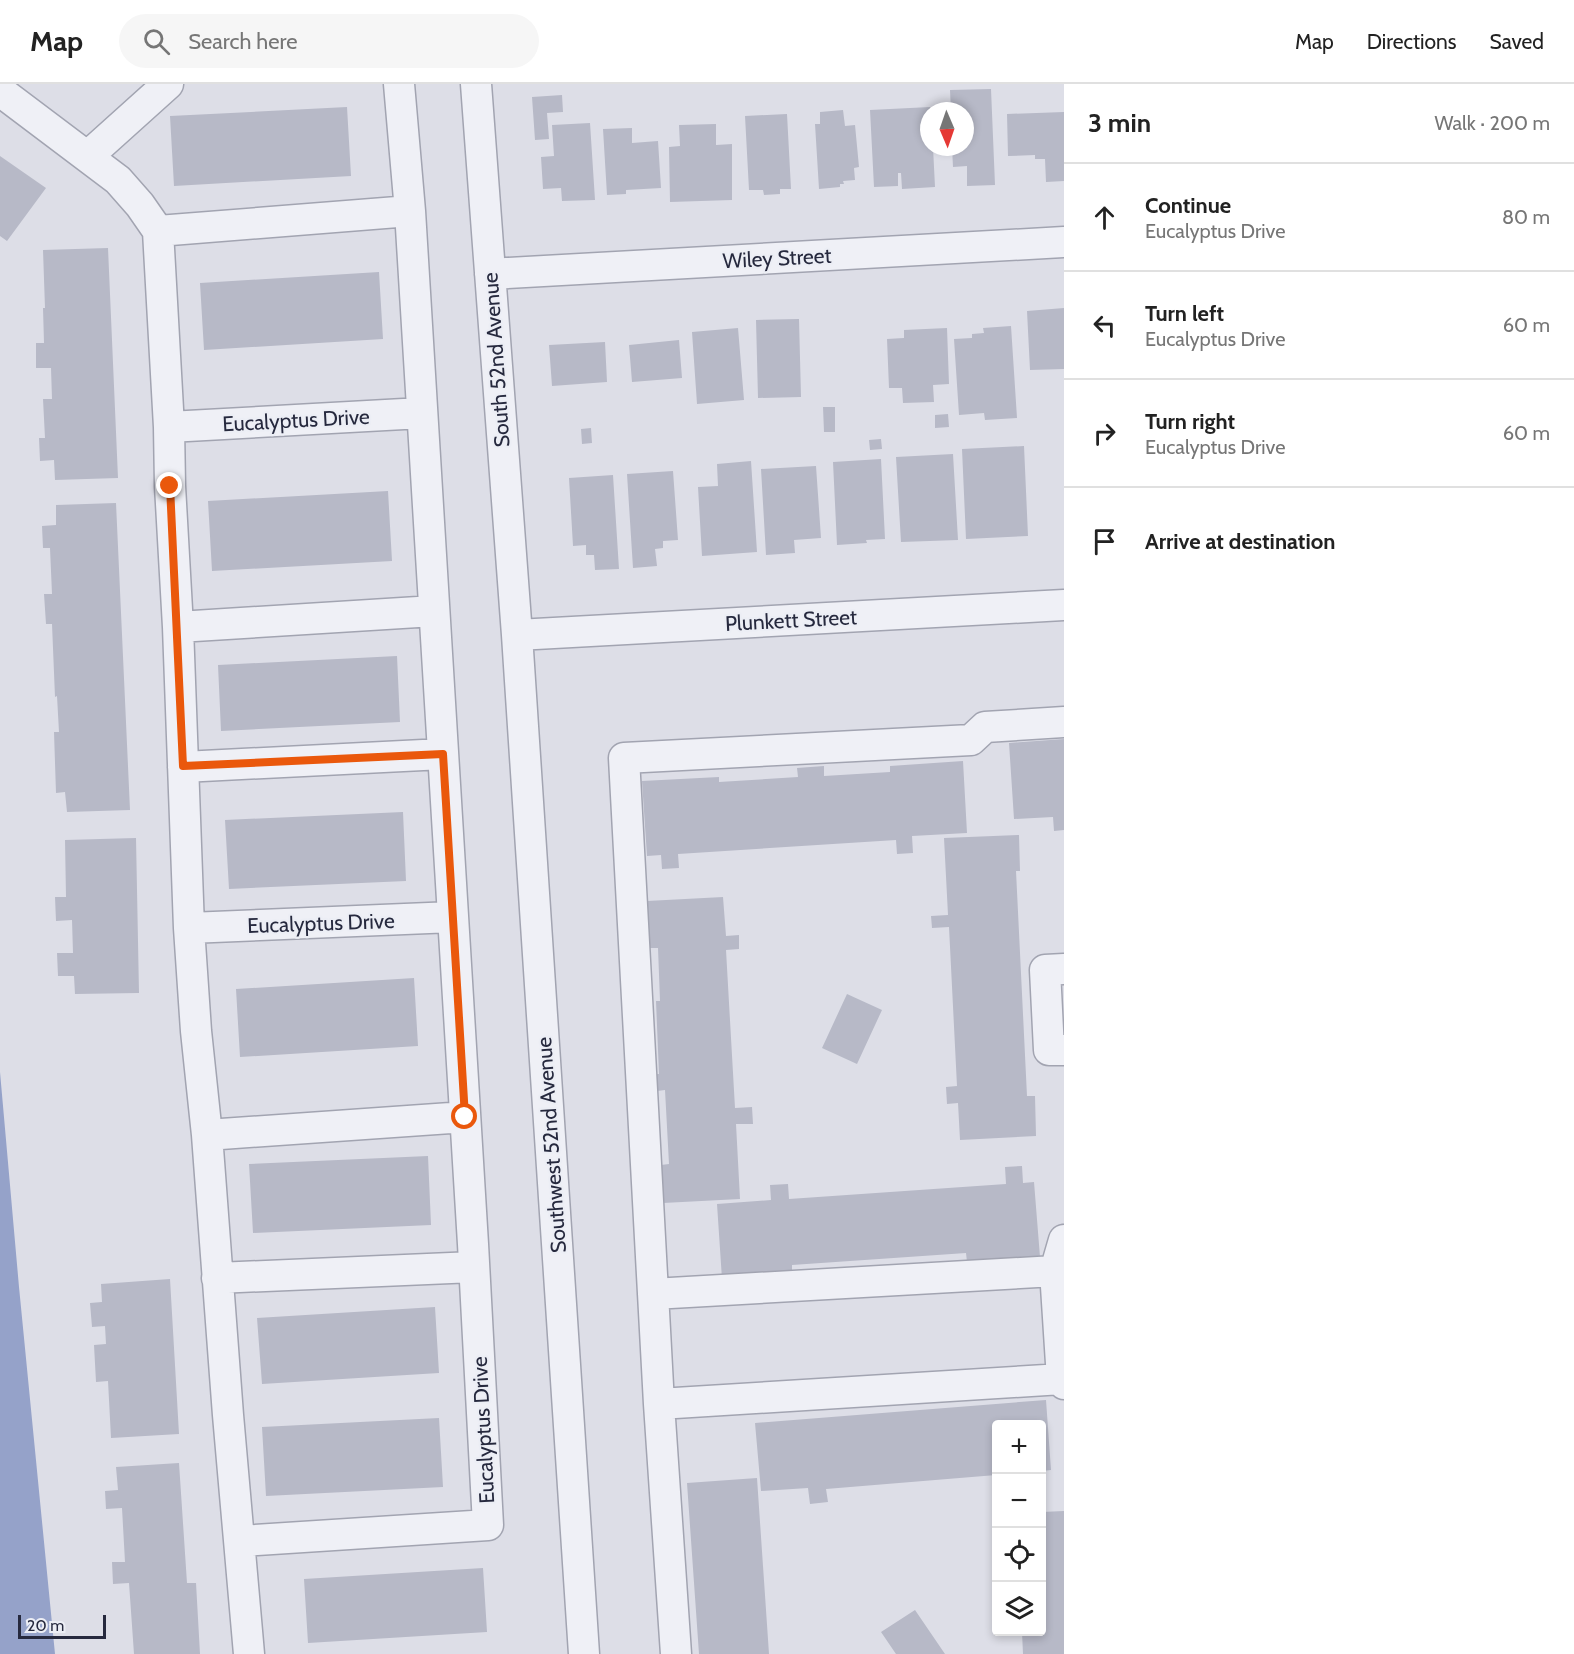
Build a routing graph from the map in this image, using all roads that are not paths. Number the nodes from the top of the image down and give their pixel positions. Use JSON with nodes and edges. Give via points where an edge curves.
{"nodes":[{"id":1,"x":168,"y":84,"type":"edge"},
{"id":2,"x":399,"y":84,"type":"edge"},
{"id":3,"x":476,"y":84,"type":"edge"},
{"id":4,"x":0,"y":91,"type":"edge"},
{"id":5,"x":88,"y":156,"type":"junction"},
{"id":6,"x":410,"y":211,"type":"junction"},
{"id":7,"x":158,"y":231,"type":"junction"},
{"id":8,"x":1064,"y":242,"type":"edge"},
{"id":9,"x":490,"y":274,"type":"junction"},
{"id":10,"x":422,"y":413,"type":"junction"},
{"id":11,"x":169,"y":427,"type":"junction"},
{"id":12,"x":1064,"y":604,"type":"edge"},
{"id":13,"x":434,"y":611,"type":"junction"},
{"id":14,"x":178,"y":627,"type":"junction"},
{"id":15,"x":518,"y":635,"type":"junction"},
{"id":16,"x":1064,"y":722,"type":"edge"},
{"id":17,"x":443,"y":754,"type":"junction"},
{"id":18,"x":183,"y":766,"type":"junction"},
{"id":19,"x":453,"y":917,"type":"junction"},
{"id":20,"x":189,"y":928,"type":"junction"},
{"id":21,"x":1064,"y":969,"type":"edge"},
{"id":22,"x":1064,"y":1050,"type":"edge"},
{"id":23,"x":465,"y":1117,"type":"junction"},
{"id":24,"x":207,"y":1135,"type":"junction"},
{"id":25,"x":1064,"y":1240,"type":"edge"},
{"id":26,"x":474,"y":1267,"type":"junction"},
{"id":27,"x":1055,"y":1271,"type":"junction"},
{"id":28,"x":217,"y":1278,"type":"junction"},
{"id":29,"x":653,"y":1294,"type":"junction"},
{"id":30,"x":1063,"y":1382,"type":"edge"},
{"id":31,"x":659,"y":1404,"type":"junction"},
{"id":32,"x":240,"y":1541,"type":"junction"},
{"id":33,"x":249,"y":1654,"type":"edge"},
{"id":34,"x":584,"y":1654,"type":"edge"},
{"id":35,"x":676,"y":1654,"type":"edge"}],
"edges":[{"from":1,"to":5,"type":"street"},
{"from":2,"to":6,"type":"street","name":"Eucalyptus Drive"},
{"from":3,"to":9,"type":"street","name":"South 52nd Avenue"},
{"from":4,"to":5,"type":"street"},
{"from":5,"to":7,"type":"street","via":[[118,180]]},
{"from":6,"to":7,"type":"street"},
{"from":6,"to":10,"type":"street","name":"Eucalyptus Drive"},
{"from":7,"to":11,"type":"street"},
{"from":8,"to":9,"type":"street","name":"Wiley Street"},
{"from":9,"to":15,"type":"street","name":"South 52nd Avenue"},
{"from":10,"to":11,"type":"street","name":"Eucalyptus Drive"},
{"from":10,"to":13,"type":"street","name":"Eucalyptus Drive"},
{"from":11,"to":14,"type":"street"},
{"from":12,"to":15,"type":"street","name":"Plunkett Street"},
{"from":13,"to":14,"type":"street"},
{"from":13,"to":17,"type":"street","name":"Eucalyptus Drive"},
{"from":14,"to":18,"type":"street"},
{"from":15,"to":34,"type":"street","name":"Southwest 52nd Avenue"},
{"from":16,"to":29,"type":"street","via":[[985,727],[971,740],[624,758]]},
{"from":17,"to":18,"type":"street"},
{"from":17,"to":19,"type":"street","name":"Eucalyptus Drive"},
{"from":18,"to":20,"type":"street"},
{"from":19,"to":20,"type":"street","name":"Eucalyptus Drive"},
{"from":19,"to":23,"type":"street","name":"Eucalyptus Drive"},
{"from":20,"to":24,"type":"street"},
{"from":21,"to":22,"type":"street","via":[[1045,970],[1049,1050]]},
{"from":23,"to":24,"type":"street"},
{"from":23,"to":26,"type":"street","name":"Eucalyptus Drive"},
{"from":24,"to":28,"type":"street"},
{"from":25,"to":27,"type":"street"},
{"from":26,"to":28,"type":"street"},
{"from":26,"to":32,"type":"street","name":"Eucalyptus Drive","via":[[488,1526]]},
{"from":27,"to":29,"type":"street"},
{"from":27,"to":30,"type":"street"},
{"from":28,"to":32,"type":"street"},
{"from":29,"to":31,"type":"street"},
{"from":30,"to":31,"type":"street"},
{"from":31,"to":35,"type":"street"},
{"from":32,"to":33,"type":"street"}]}
